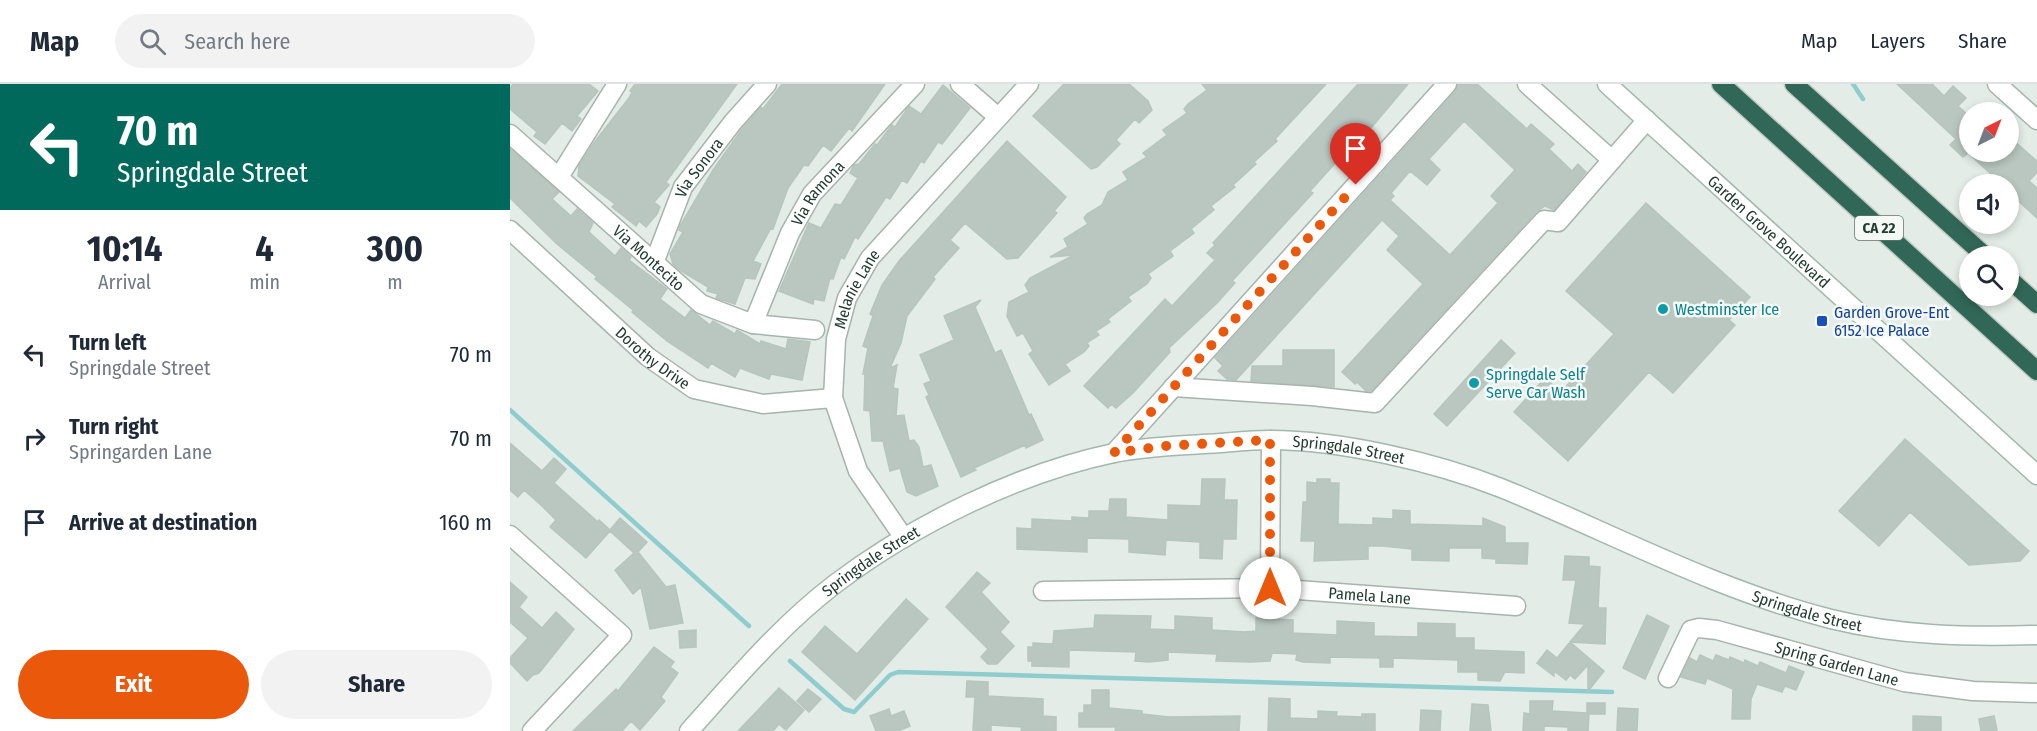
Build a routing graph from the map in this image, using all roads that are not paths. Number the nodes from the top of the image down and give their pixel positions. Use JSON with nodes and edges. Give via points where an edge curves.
{"nodes":[{"id":1,"x":617,"y":84,"type":"edge"},
{"id":2,"x":767,"y":84,"type":"edge"},
{"id":3,"x":915,"y":84,"type":"edge"},
{"id":4,"x":960,"y":84,"type":"edge"},
{"id":5,"x":1029,"y":84,"type":"edge"},
{"id":6,"x":1447,"y":84,"type":"edge"},
{"id":7,"x":1527,"y":84,"type":"edge"},
{"id":8,"x":1607,"y":84,"type":"edge"},
{"id":9,"x":1721,"y":84,"type":"edge"},
{"id":10,"x":1794,"y":84,"type":"edge"},
{"id":11,"x":1998,"y":84,"type":"edge"},
{"id":12,"x":998,"y":117,"type":"junction"},
{"id":13,"x":1647,"y":120,"type":"junction"},
{"id":14,"x":2037,"y":120,"type":"edge"},
{"id":15,"x":510,"y":134,"type":"edge"},
{"id":16,"x":1612,"y":160,"type":"junction"},
{"id":17,"x":559,"y":177,"type":"junction"},
{"id":18,"x":510,"y":230,"type":"edge"},
{"id":19,"x":1974,"y":246,"type":"edge"},
{"id":20,"x":654,"y":263,"type":"junction"},
{"id":21,"x":2019,"y":288,"type":"edge"},
{"id":22,"x":2037,"y":304,"type":"edge"},
{"id":23,"x":753,"y":324,"type":"junction"},
{"id":24,"x":815,"y":330,"type":"dead end"},
{"id":25,"x":2037,"y":371,"type":"edge"},
{"id":26,"x":1173,"y":387,"type":"junction"},
{"id":27,"x":832,"y":398,"type":"junction"},
{"id":28,"x":1270,"y":440,"type":"junction"},
{"id":29,"x":1114,"y":453,"type":"junction"},
{"id":30,"x":2037,"y":475,"type":"edge"},
{"id":31,"x":510,"y":535,"type":"edge"},
{"id":32,"x":904,"y":538,"type":"junction"},
{"id":33,"x":1270,"y":588,"type":"junction"},
{"id":34,"x":1043,"y":591,"type":"dead end"},
{"id":35,"x":1516,"y":606,"type":"dead end"},
{"id":36,"x":2037,"y":635,"type":"edge"},
{"id":37,"x":1668,"y":678,"type":"dead end"},
{"id":38,"x":2037,"y":693,"type":"edge"},
{"id":39,"x":532,"y":731,"type":"edge"},
{"id":40,"x":688,"y":731,"type":"edge"}],
"edges":[{"from":1,"to":17,"type":"street"},
{"from":2,"to":20,"type":"street","name":"Via Sonora","via":[[683,186]]},
{"from":3,"to":23,"type":"street","name":"Via Ramona","via":[[812,194],[790,233]]},
{"from":4,"to":12,"type":"street"},
{"from":5,"to":12,"type":"street","name":"Melanie Lane"},
{"from":6,"to":26,"type":"street"},
{"from":7,"to":16,"type":"street"},
{"from":8,"to":13,"type":"street","name":"Garden Grove Boulevard"},
{"from":9,"to":25,"type":"highway","number":"CA 22"},
{"from":10,"to":19,"type":"highway"},
{"from":11,"to":14,"type":"street"},
{"from":12,"to":27,"type":"street","name":"Melanie Lane","via":[[870,258],[848,298],[836,339]]},
{"from":13,"to":16,"type":"street"},
{"from":13,"to":30,"type":"street","name":"Garden Grove Boulevard"},
{"from":15,"to":17,"type":"street","name":"Via Montecito"},
{"from":16,"to":26,"type":"street","via":[[1558,222],[1544,220],[1375,403]]},
{"from":17,"to":20,"type":"street","name":"Via Montecito"},
{"from":18,"to":27,"type":"street","name":"Dorothy Drive","via":[[648,357],[694,388],[763,404]]},
{"from":20,"to":23,"type":"street","name":"Via Montecito","via":[[701,304]]},
{"from":21,"to":22,"type":"highway"},
{"from":23,"to":24,"type":"street","name":"Via Montecito"},
{"from":26,"to":29,"type":"street"},
{"from":27,"to":32,"type":"street","name":"Melanie Lane","via":[[858,471]]},
{"from":28,"to":29,"type":"street","name":"Springdale Street"},
{"from":28,"to":33,"type":"street"},
{"from":28,"to":36,"type":"street","name":"Springdale Street","via":[[1333,445],[1393,456],[1497,487],[1764,599],[1833,620],[1962,637]]},
{"from":29,"to":32,"type":"street","name":"Springdale Street","via":[[971,501]]},
{"from":31,"to":39,"type":"street","via":[[622,635]]},
{"from":32,"to":40,"type":"street","name":"Springdale Street","via":[[834,585],[773,639]]},
{"from":33,"to":34,"type":"street","name":"Pamela Lane"},
{"from":33,"to":35,"type":"street","name":"Pamela Lane"},
{"from":37,"to":38,"type":"street","name":"Spring Garden Lane","via":[[1691,630],[1699,628],[1904,682],[1973,691]]}]}
